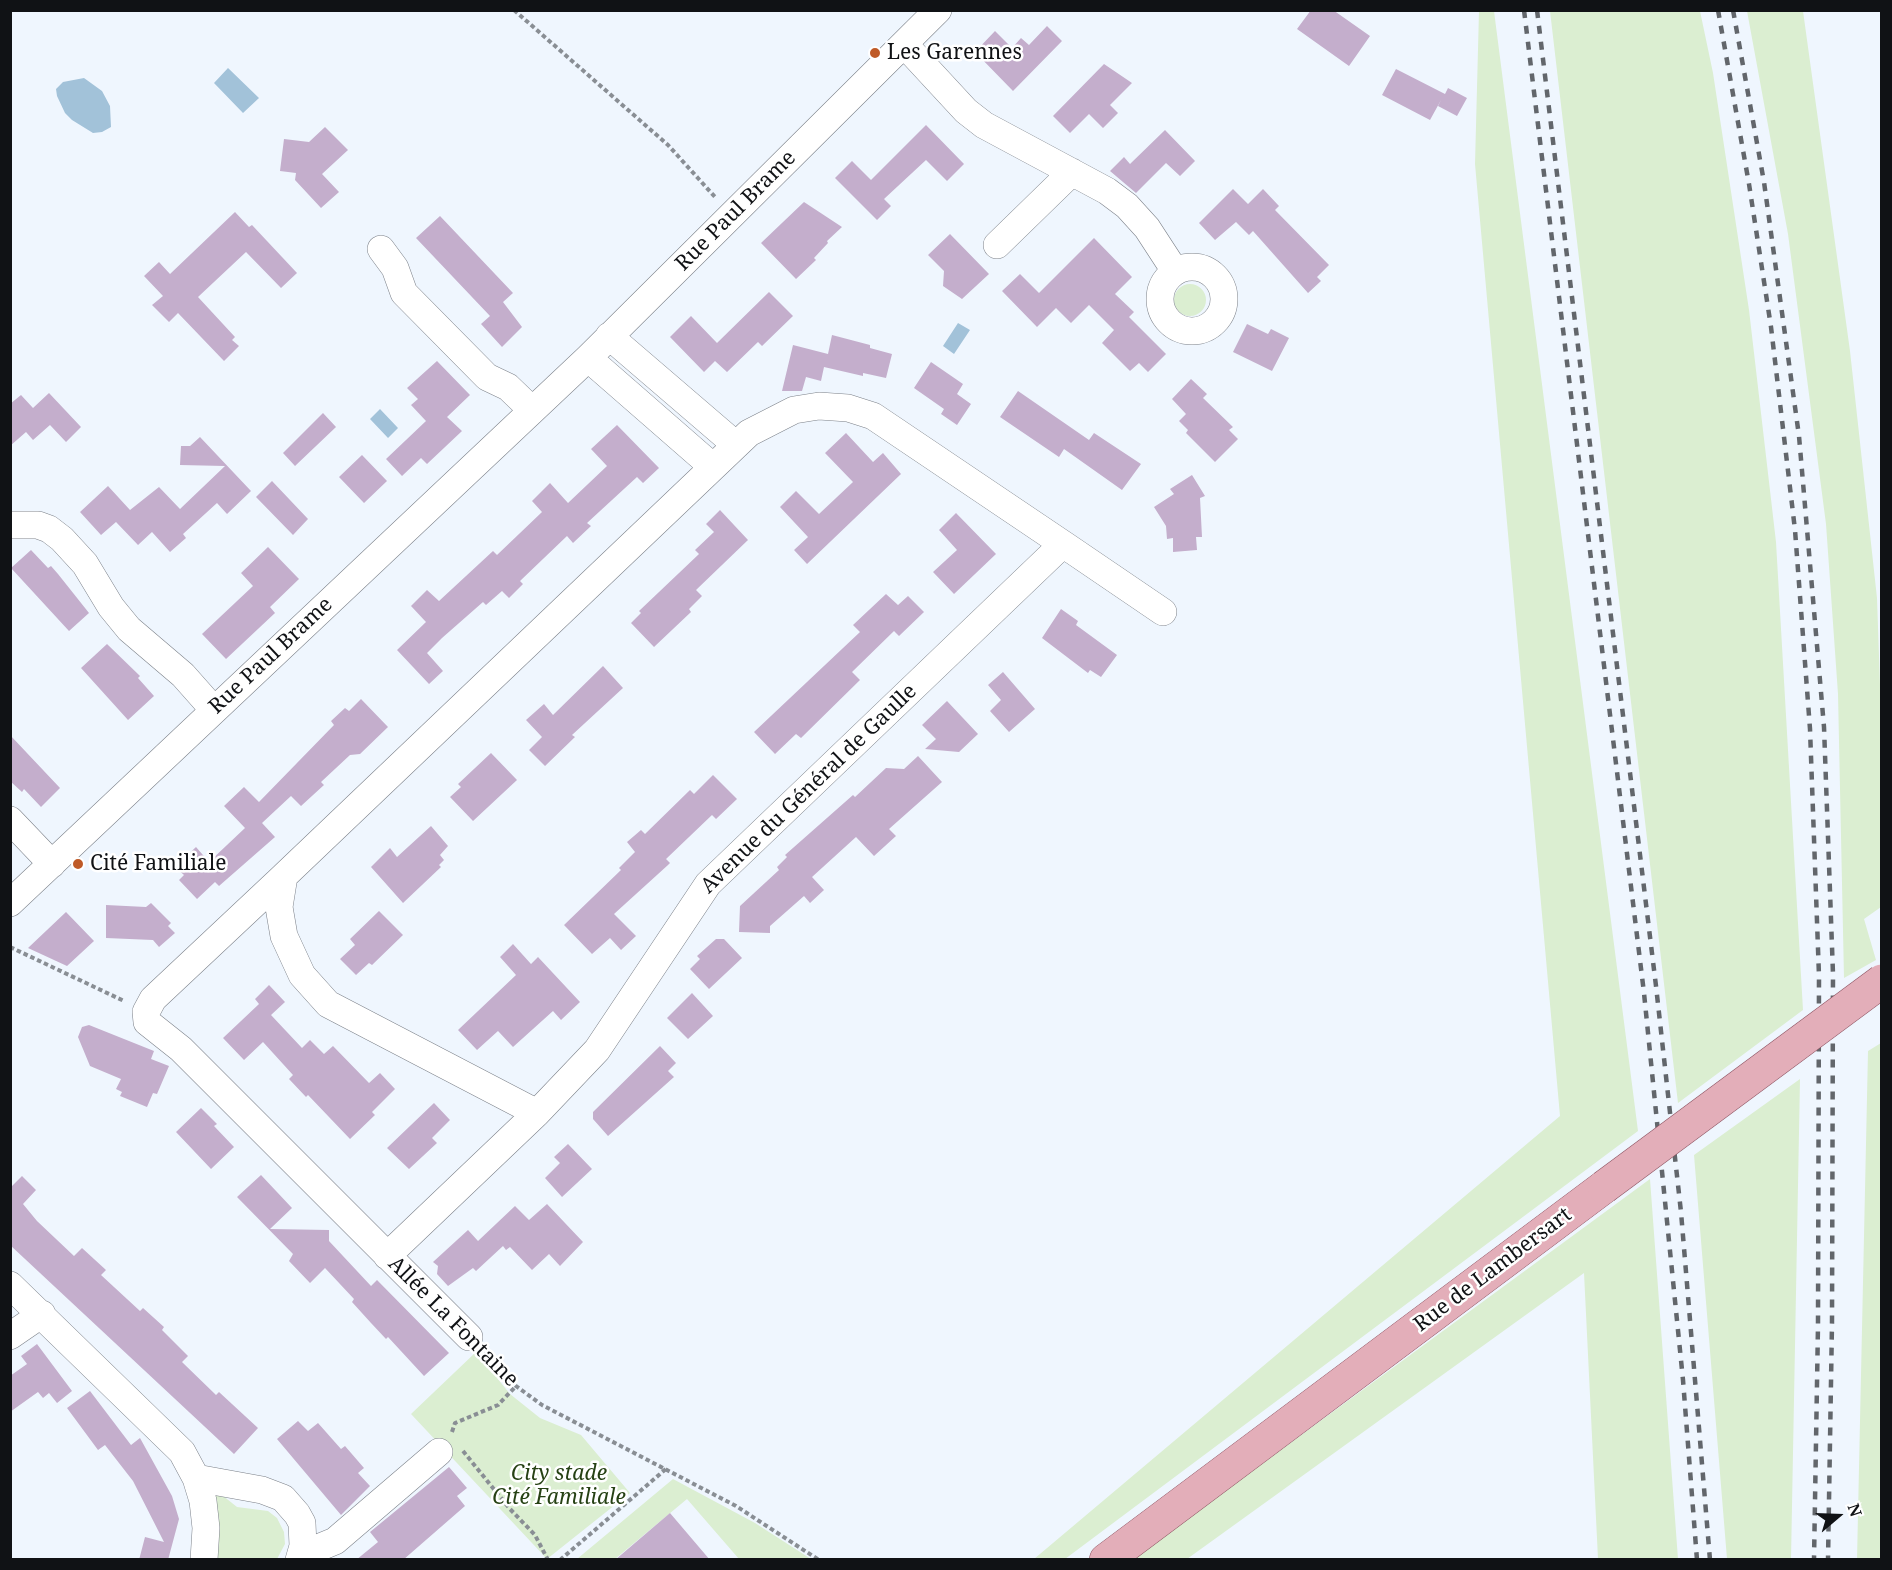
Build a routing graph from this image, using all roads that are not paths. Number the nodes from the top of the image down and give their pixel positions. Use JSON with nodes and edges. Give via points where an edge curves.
{"nodes":[{"id":1,"x":938,"y":10,"type":"edge"},
{"id":2,"x":904,"y":44,"type":"junction"},
{"id":3,"x":1072,"y":172,"type":"junction"},
{"id":4,"x":997,"y":245,"type":"dead end"},
{"id":5,"x":381,"y":249,"type":"dead end"},
{"id":6,"x":1175,"y":271,"type":"dead end"},
{"id":7,"x":609,"y":336,"type":"junction"},
{"id":8,"x":588,"y":358,"type":"junction"},
{"id":9,"x":532,"y":410,"type":"junction"},
{"id":10,"x":736,"y":445,"type":"junction"},
{"id":11,"x":714,"y":467,"type":"junction"},
{"id":12,"x":10,"y":525,"type":"edge"},
{"id":13,"x":1063,"y":544,"type":"junction"},
{"id":14,"x":1163,"y":612,"type":"dead end"},
{"id":15,"x":214,"y":710,"type":"junction"},
{"id":16,"x":10,"y":820,"type":"edge"},
{"id":17,"x":52,"y":864,"type":"junction"},
{"id":18,"x":284,"y":876,"type":"junction"},
{"id":19,"x":10,"y":903,"type":"edge"},
{"id":20,"x":1881,"y":981,"type":"edge"},
{"id":21,"x":537,"y":1113,"type":"junction"},
{"id":22,"x":387,"y":1256,"type":"junction"},
{"id":23,"x":10,"y":1285,"type":"edge"},
{"id":24,"x":42,"y":1314,"type":"junction"},
{"id":25,"x":10,"y":1336,"type":"edge"},
{"id":26,"x":469,"y":1337,"type":"road end"},
{"id":27,"x":450,"y":1446,"type":"road end"},
{"id":28,"x":195,"y":1478,"type":"junction"},
{"id":29,"x":300,"y":1557,"type":"edge"},
{"id":30,"x":204,"y":1560,"type":"edge"},
{"id":31,"x":1106,"y":1560,"type":"edge"}],
"edges":[{"from":1,"to":2,"type":"street","name":"Rue Paul Brame"},
{"from":2,"to":3,"type":"street","via":[[973,117]]},
{"from":2,"to":7,"type":"street","name":"Rue Paul Brame"},
{"from":3,"to":4,"type":"street"},
{"from":3,"to":6,"type":"street","via":[[1127,206]]},
{"from":5,"to":9,"type":"street","via":[[396,268],[404,293],[487,377],[508,387]]},
{"from":7,"to":8,"type":"street","name":"Rue Paul Brame"},
{"from":7,"to":10,"type":"street"},
{"from":8,"to":9,"type":"street","name":"Rue Paul Brame"},
{"from":8,"to":11,"type":"street"},
{"from":9,"to":15,"type":"street","name":"Rue Paul Brame"},
{"from":10,"to":11,"type":"street"},
{"from":10,"to":13,"type":"street","via":[[759,426],[794,410],[819,406],[861,411]]},
{"from":11,"to":18,"type":"street"},
{"from":12,"to":15,"type":"street","via":[[38,525],[62,539],[85,564],[129,629],[183,675]]},
{"from":13,"to":14,"type":"street"},
{"from":13,"to":21,"type":"street","name":"Avenue du Général de Gaulle","via":[[708,884],[597,1050]]},
{"from":15,"to":17,"type":"street","name":"Rue Paul Brame"},
{"from":16,"to":17,"type":"street"},
{"from":17,"to":19,"type":"street","name":"Rue Paul Brame"},
{"from":18,"to":21,"type":"street","via":[[279,907],[284,936],[302,975],[328,1004]]},
{"from":18,"to":22,"type":"street","name":"Allée La Fontaine","via":[[153,999],[146,1012],[147,1023],[181,1049]]},
{"from":20,"to":31,"type":"main road","name":"Rue de Lambersart","bridge":true},
{"from":21,"to":22,"type":"street","name":"Avenue du Général de Gaulle"},
{"from":22,"to":26,"type":"street","name":"Allée La Fontaine"},
{"from":23,"to":24,"type":"street"},
{"from":24,"to":25,"type":"street"},
{"from":24,"to":28,"type":"street","via":[[170,1438]]},
{"from":27,"to":29,"type":"street","via":[[335,1541]]},
{"from":28,"to":29,"type":"street","via":[[262,1490],[283,1498],[302,1523]]},
{"from":28,"to":30,"type":"street","via":[[205,1515]]}]}
